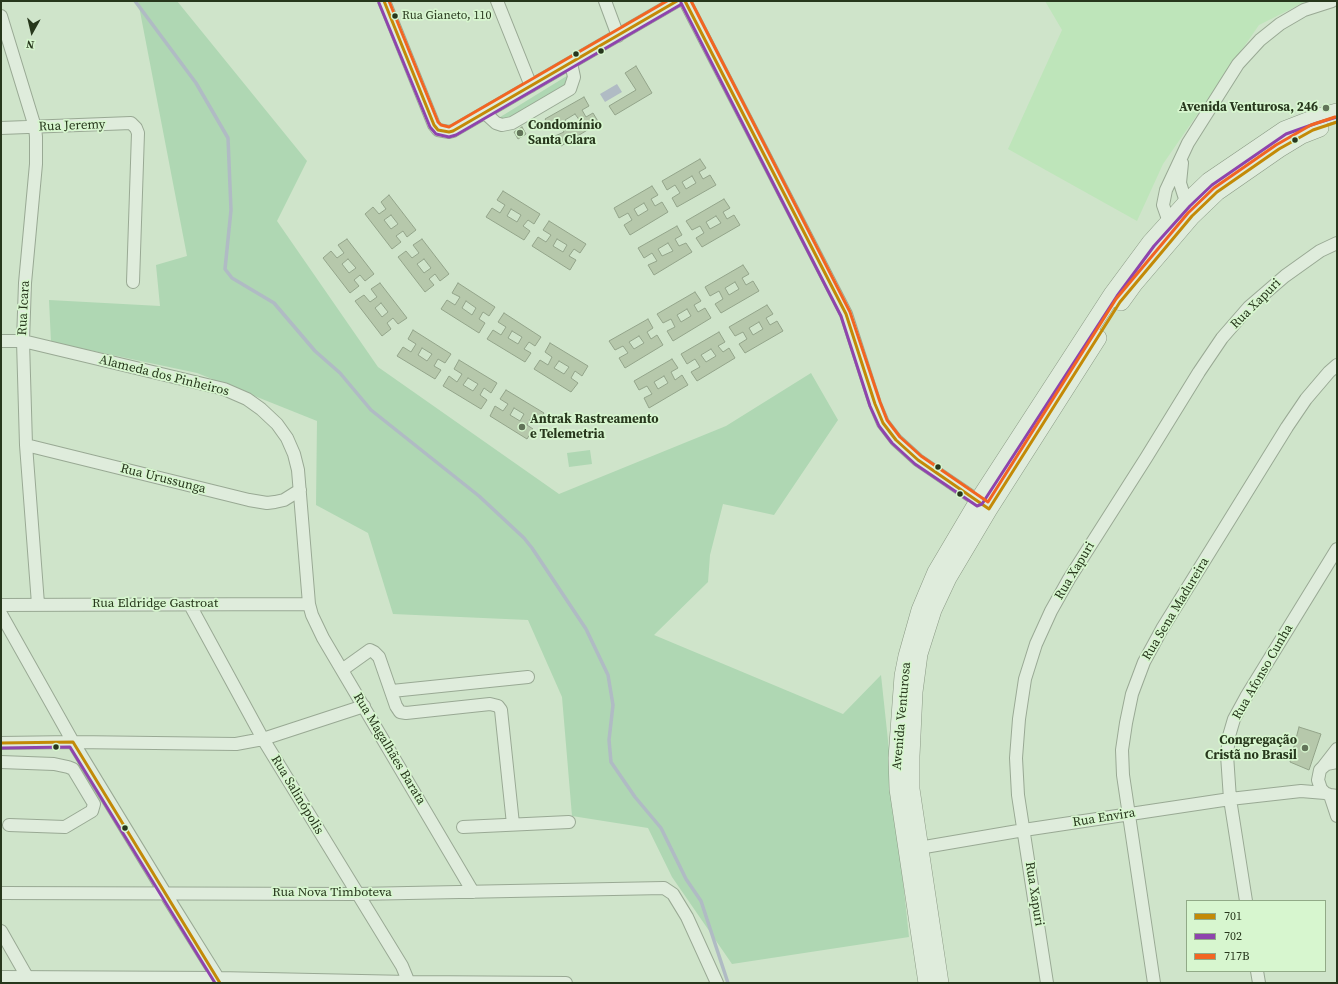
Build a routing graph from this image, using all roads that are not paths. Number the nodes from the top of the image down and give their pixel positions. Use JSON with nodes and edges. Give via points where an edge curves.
{"nodes":[{"id":1,"x":384,"y":1,"type":"edge"},
{"id":2,"x":497,"y":1,"type":"edge"},
{"id":3,"x":605,"y":1,"type":"edge"},
{"id":4,"x":677,"y":1,"type":"edge"},
{"id":5,"x":685,"y":1,"type":"edge"},
{"id":6,"x":1332,"y":1,"type":"edge"},
{"id":7,"x":1,"y":16,"type":"edge"},
{"id":8,"x":618,"y":36,"type":"junction"},
{"id":9,"x":571,"y":63,"type":"junction"},
{"id":10,"x":531,"y":86,"type":"junction"},
{"id":11,"x":1337,"y":112,"type":"edge"},
{"id":12,"x":485,"y":113,"type":"junction"},
{"id":13,"x":1337,"y":122,"type":"edge"},
{"id":14,"x":35,"y":127,"type":"junction"},
{"id":15,"x":1,"y":128,"type":"edge"},
{"id":16,"x":1182,"y":154,"type":"junction"},
{"id":17,"x":1189,"y":210,"type":"junction"},
{"id":18,"x":1174,"y":226,"type":"junction"},
{"id":19,"x":1337,"y":243,"type":"edge"},
{"id":20,"x":133,"y":282,"type":"dead end"},
{"id":21,"x":1,"y":341,"type":"edge"},
{"id":22,"x":23,"y":341,"type":"junction"},
{"id":23,"x":1337,"y":365,"type":"edge"},
{"id":24,"x":26,"y":446,"type":"junction"},
{"id":25,"x":300,"y":490,"type":"junction"},
{"id":26,"x":984,"y":505,"type":"junction"},
{"id":27,"x":1337,"y":549,"type":"edge"},
{"id":28,"x":38,"y":604,"type":"junction"},
{"id":29,"x":309,"y":604,"type":"junction"},
{"id":30,"x":1,"y":605,"type":"edge"},
{"id":31,"x":190,"y":605,"type":"junction"},
{"id":32,"x":1,"y":614,"type":"edge"},
{"id":33,"x":342,"y":670,"type":"junction"},
{"id":34,"x":528,"y":676,"type":"dead end"},
{"id":35,"x":392,"y":691,"type":"junction"},
{"id":36,"x":364,"y":706,"type":"junction"},
{"id":37,"x":263,"y":739,"type":"junction"},
{"id":38,"x":73,"y":742,"type":"junction"},
{"id":39,"x":1,"y":743,"type":"edge"},
{"id":40,"x":1337,"y":749,"type":"edge"},
{"id":41,"x":1,"y":762,"type":"edge"},
{"id":42,"x":1337,"y":762,"type":"edge"},
{"id":43,"x":1323,"y":766,"type":"junction"},
{"id":44,"x":1318,"y":780,"type":"junction"},
{"id":45,"x":1301,"y":791,"type":"junction"},
{"id":46,"x":1331,"y":795,"type":"edge"},
{"id":47,"x":1230,"y":799,"type":"junction"},
{"id":48,"x":1129,"y":814,"type":"junction"},
{"id":49,"x":1337,"y":816,"type":"edge"},
{"id":50,"x":570,"y":822,"type":"dead end"},
{"id":51,"x":513,"y":824,"type":"junction"},
{"id":52,"x":9,"y":825,"type":"dead end"},
{"id":53,"x":463,"y":827,"type":"dead end"},
{"id":54,"x":1024,"y":830,"type":"junction"},
{"id":55,"x":914,"y":849,"type":"junction"},
{"id":56,"x":473,"y":892,"type":"junction"},
{"id":57,"x":1,"y":893,"type":"edge"},
{"id":58,"x":165,"y":893,"type":"junction"},
{"id":59,"x":357,"y":894,"type":"junction"},
{"id":60,"x":1246,"y":900,"type":"edge"},
{"id":61,"x":1,"y":931,"type":"edge"},
{"id":62,"x":1257,"y":972,"type":"edge"},
{"id":63,"x":1,"y":977,"type":"edge"},
{"id":64,"x":29,"y":980,"type":"edge"},
{"id":65,"x":219,"y":980,"type":"edge"},
{"id":66,"x":409,"y":982,"type":"edge"},
{"id":67,"x":566,"y":983,"type":"edge"},
{"id":68,"x":717,"y":983,"type":"edge"},
{"id":69,"x":927,"y":983,"type":"edge"},
{"id":70,"x":940,"y":983,"type":"edge"},
{"id":71,"x":1047,"y":983,"type":"edge"},
{"id":72,"x":1154,"y":983,"type":"edge"},
{"id":73,"x":1259,"y":983,"type":"edge"}],
"edges":[{"from":1,"to":12,"type":"street","via":[[434,126],[444,132],[453,131]]},
{"from":2,"to":10,"type":"street"},
{"from":3,"to":8,"type":"street"},
{"from":4,"to":8,"type":"street"},
{"from":5,"to":26,"type":"street","via":[[846,314],[883,423],[896,440],[918,460]]},
{"from":6,"to":16,"type":"street","via":[[1304,10],[1260,40],[1238,64]]},
{"from":7,"to":14,"type":"street","name":"Rua Icara"},
{"from":8,"to":9,"type":"street"},
{"from":9,"to":10,"type":"street"},
{"from":9,"to":12,"type":"street","via":[[574,77],[570,89],[512,123],[496,123]]},
{"from":10,"to":12,"type":"street"},
{"from":11,"to":17,"type":"street","name":"Avenida Venturosa","via":[[1284,130],[1209,181]]},
{"from":13,"to":17,"type":"street","name":"Avenida Venturosa","via":[[1322,126],[1279,149]]},
{"from":14,"to":15,"type":"street","name":"Rua Jeremy"},
{"from":14,"to":20,"type":"street","name":"Rua Jeremy","via":[[130,123],[136,128],[138,133]]},
{"from":14,"to":22,"type":"street","name":"Rua Icara","via":[[36,164],[25,283]]},
{"from":16,"to":17,"type":"street","via":[[1180,183]]},
{"from":16,"to":18,"type":"street","via":[[1166,190],[1163,205]]},
{"from":17,"to":18,"type":"street","name":"Avenida Venturosa"},
{"from":18,"to":26,"type":"street","name":"Avenida Venturosa","via":[[1150,243],[1113,293]]},
{"from":19,"to":54,"type":"street","name":"Rua Xapuri","via":[[1320,251],[1284,276],[1249,307],[1222,338],[1198,372],[1051,611],[1036,644],[1025,679],[1019,719],[1018,795]]},
{"from":21,"to":22,"type":"street","name":"Alameda dos Pinheiros"},
{"from":22,"to":24,"type":"street","name":"Rua Icara"},
{"from":22,"to":25,"type":"street","name":"Alameda dos Pinheiros","via":[[203,383],[246,399],[262,409],[287,438],[298,470]]},
{"from":23,"to":48,"type":"street","name":"Rua Sena Madureira","via":[[1306,399],[1287,427],[1144,662],[1132,694],[1122,750]]},
{"from":24,"to":25,"type":"street","name":"Rua Urussunga","via":[[250,500],[275,502],[284,500]]},
{"from":24,"to":28,"type":"street","name":"Rua Icara"},
{"from":25,"to":29,"type":"street","name":"Alameda dos Pinheiros"},
{"from":26,"to":55,"type":"street","name":"Avenida Venturosa","via":[[936,572],[920,610],[907,656],[900,704],[897,771]]},
{"from":27,"to":47,"type":"street","name":"Rua Afonso Cunha","via":[[1234,718],[1227,755]]},
{"from":28,"to":30,"type":"street","name":"Rua Eldridge Gastroat"},
{"from":28,"to":31,"type":"street","name":"Rua Eldridge Gastroat"},
{"from":29,"to":31,"type":"street","name":"Rua Eldridge Gastroat"},
{"from":29,"to":33,"type":"street","name":"Rua Magalhães Barata","via":[[317,627]]},
{"from":31,"to":37,"type":"street","name":"Rua Salinópolis"},
{"from":32,"to":38,"type":"street"},
{"from":33,"to":35,"type":"street","via":[[370,650],[378,657]]},
{"from":33,"to":36,"type":"street","name":"Rua Magalhães Barata"},
{"from":34,"to":35,"type":"street"},
{"from":35,"to":51,"type":"street","via":[[396,706],[400,712],[406,713],[490,704],[498,706],[501,710]]},
{"from":36,"to":37,"type":"street"},
{"from":36,"to":56,"type":"street","name":"Rua Magalhães Barata"},
{"from":37,"to":38,"type":"street","via":[[219,745]]},
{"from":37,"to":59,"type":"street","name":"Rua Salinópolis"},
{"from":38,"to":39,"type":"street"},
{"from":38,"to":58,"type":"street"},
{"from":40,"to":43,"type":"street"},
{"from":41,"to":52,"type":"street","via":[[54,764],[73,769],[94,804],[92,811],[65,827]]},
{"from":42,"to":43,"type":"street"},
{"from":43,"to":44,"type":"street"},
{"from":44,"to":45,"type":"street","name":"Rua Envira"},
{"from":44,"to":46,"type":"street","via":[[1321,789]]},
{"from":45,"to":46,"type":"street","name":"Rua Envira"},
{"from":45,"to":47,"type":"street","name":"Rua Envira"},
{"from":46,"to":49,"type":"street"},
{"from":47,"to":48,"type":"street","name":"Rua Envira"},
{"from":47,"to":60,"type":"street","name":"Rua Afonso Cunha"},
{"from":48,"to":54,"type":"street","name":"Rua Envira"},
{"from":48,"to":72,"type":"street","name":"Rua Sena Madureira"},
{"from":50,"to":51,"type":"street"},
{"from":51,"to":53,"type":"street"},
{"from":54,"to":55,"type":"street","name":"Rua Envira"},
{"from":54,"to":71,"type":"street","name":"Rua Xapuri"},
{"from":55,"to":69,"type":"street","name":"Avenida Venturosa"},
{"from":55,"to":70,"type":"street","name":"Avenida Venturosa"},
{"from":56,"to":59,"type":"street","name":"Rua Nova Timboteva"},
{"from":56,"to":68,"type":"street","name":"Rua Nova Timboteva","via":[[664,888],[673,894],[687,917]]},
{"from":57,"to":58,"type":"street","name":"Rua Nova Timboteva"},
{"from":58,"to":59,"type":"street","name":"Rua Nova Timboteva"},
{"from":58,"to":65,"type":"street"},
{"from":59,"to":66,"type":"street","name":"Rua Salinópolis","via":[[402,966]]},
{"from":61,"to":64,"type":"street"},
{"from":62,"to":73,"type":"street"},
{"from":63,"to":64,"type":"street"},
{"from":64,"to":65,"type":"street"},
{"from":65,"to":66,"type":"street"},
{"from":66,"to":67,"type":"street"}]}
